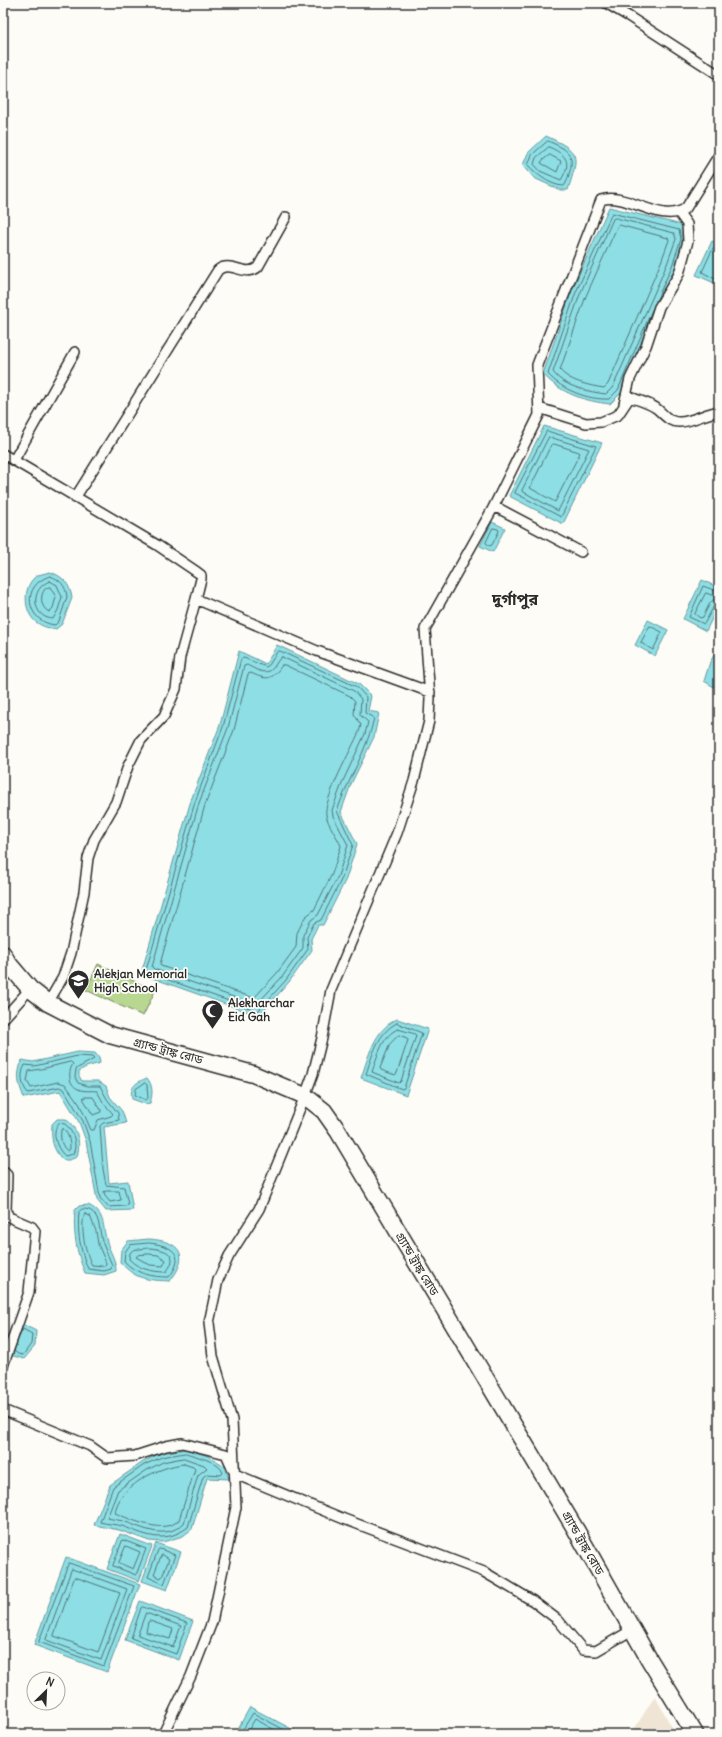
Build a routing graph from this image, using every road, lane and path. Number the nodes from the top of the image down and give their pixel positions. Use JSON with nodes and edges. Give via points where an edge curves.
{"nodes":[{"id":1,"x":606,"y":3,"type":"edge"},
{"id":2,"x":719,"y":75,"type":"edge"},
{"id":3,"x":719,"y":154,"type":"edge"},
{"id":4,"x":679,"y":212,"type":"junction"},
{"id":5,"x":286,"y":217,"type":"dead end"},
{"id":6,"x":75,"y":352,"type":"dead end"},
{"id":7,"x":624,"y":404,"type":"junction"},
{"id":8,"x":538,"y":408,"type":"junction"},
{"id":9,"x":719,"y":411,"type":"edge"},
{"id":10,"x":3,"y":454,"type":"edge"},
{"id":11,"x":14,"y":460,"type":"junction"},
{"id":12,"x":75,"y":498,"type":"junction"},
{"id":13,"x":494,"y":506,"type":"junction"},
{"id":14,"x":581,"y":552,"type":"dead end"},
{"id":15,"x":196,"y":599,"type":"junction"},
{"id":16,"x":430,"y":692,"type":"junction"},
{"id":17,"x":3,"y":954,"type":"edge"},
{"id":18,"x":30,"y":989,"type":"junction"},
{"id":19,"x":48,"y":1003,"type":"junction"},
{"id":20,"x":3,"y":1019,"type":"edge"},
{"id":21,"x":305,"y":1096,"type":"junction"},
{"id":22,"x":3,"y":1171,"type":"edge"},
{"id":23,"x":3,"y":1366,"type":"edge"},
{"id":24,"x":3,"y":1410,"type":"edge"},
{"id":25,"x":235,"y":1474,"type":"junction"},
{"id":26,"x":632,"y":1630,"type":"junction"},
{"id":27,"x":163,"y":1734,"type":"edge"},
{"id":28,"x":695,"y":1734,"type":"edge"}],
"edges":[{"from":1,"to":2,"type":"street"},
{"from":3,"to":4,"type":"street","via":[[686,208]]},
{"from":4,"to":7,"type":"street","via":[[687,224],[688,241],[679,274],[659,307],[646,346],[630,379]]},
{"from":4,"to":8,"type":"street","via":[[668,214],[617,199],[601,200],[537,365]]},
{"from":5,"to":12,"type":"street","via":[[254,271],[248,272],[228,266],[218,270]]},
{"from":6,"to":11,"type":"street"},
{"from":7,"to":8,"type":"street","via":[[618,415],[601,422],[586,423]]},
{"from":7,"to":9,"type":"street","via":[[630,397],[656,408],[665,417],[680,422]]},
{"from":8,"to":13,"type":"street","via":[[539,415]]},
{"from":10,"to":11,"type":"street"},
{"from":11,"to":12,"type":"street"},
{"from":12,"to":15,"type":"street","via":[[157,545],[201,575]]},
{"from":13,"to":14,"type":"street"},
{"from":13,"to":16,"type":"street","via":[[425,629]]},
{"from":15,"to":16,"type":"street","via":[[317,651]]},
{"from":15,"to":19,"type":"street","via":[[180,657],[176,689],[164,716],[141,740],[128,766],[116,802],[94,840],[88,858],[84,892],[71,953],[63,977]]},
{"from":16,"to":21,"type":"street","via":[[429,721],[414,781],[397,833],[332,990],[313,1074]]},
{"from":17,"to":18,"type":"highway","name":"গ্র্যান্ড ট্রাঙ্ক রোড"},
{"from":18,"to":19,"type":"highway","name":"গ্র্যান্ড ট্রাঙ্ক রোড"},
{"from":18,"to":20,"type":"street"},
{"from":19,"to":21,"type":"highway","name":"গ্র্যান্ড ট্রাঙ্ক রোড","via":[[110,1035],[253,1074]]},
{"from":21,"to":25,"type":"street","via":[[258,1209],[229,1256],[218,1280],[209,1323],[213,1356],[232,1420]]},
{"from":21,"to":26,"type":"highway","name":"গ্র্যান্ড ট্রাঙ্ক রোড","via":[[324,1110],[338,1130],[576,1530]]},
{"from":22,"to":23,"type":"street","via":[[7,1175],[6,1211],[9,1217],[32,1227],[35,1232],[29,1292]]},
{"from":24,"to":25,"type":"street","via":[[90,1446],[107,1458],[135,1456],[182,1443],[226,1454]]},
{"from":25,"to":26,"type":"street","via":[[484,1572],[533,1601],[558,1620],[583,1650],[596,1651]]},
{"from":25,"to":27,"type":"street","via":[[236,1507],[212,1622],[191,1676]]},
{"from":26,"to":28,"type":"highway","name":"গ্র্যান্ড ট্রাঙ্ক রোড"}]}
